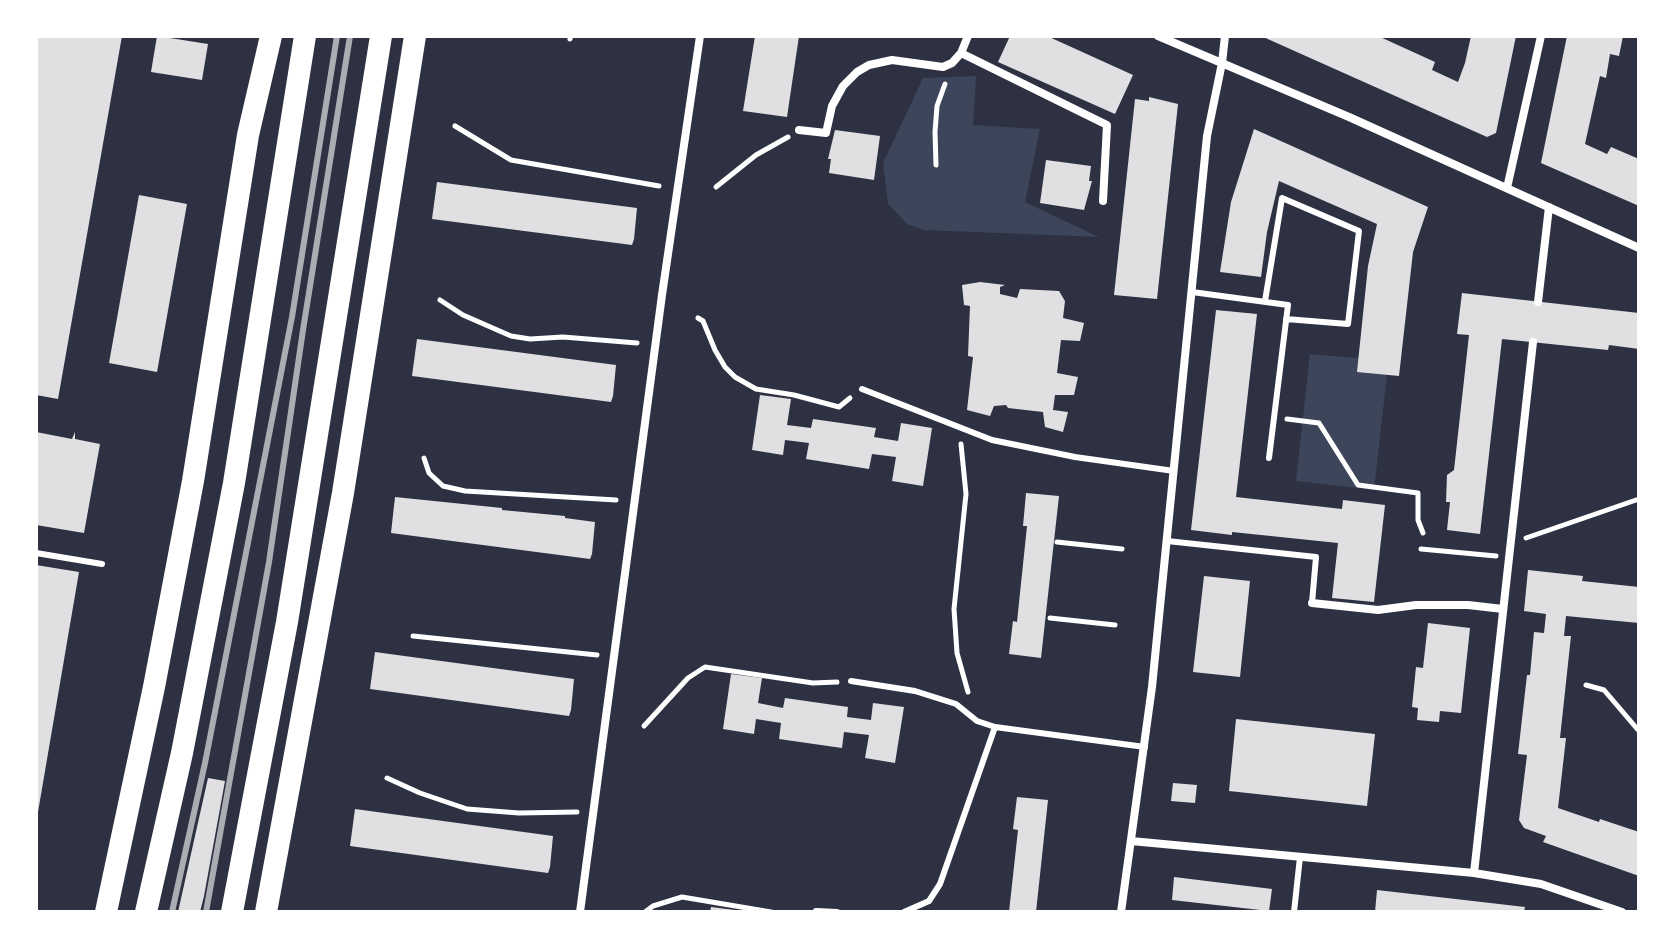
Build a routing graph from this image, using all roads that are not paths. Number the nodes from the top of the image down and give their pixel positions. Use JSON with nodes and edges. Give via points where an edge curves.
{"nodes":[{"id":1,"x":271,"y":36,"type":"edge"},
{"id":2,"x":305,"y":36,"type":"edge"},
{"id":3,"x":381,"y":36,"type":"edge"},
{"id":4,"x":415,"y":36,"type":"edge"},
{"id":5,"x":700,"y":36,"type":"edge"},
{"id":6,"x":968,"y":36,"type":"edge"},
{"id":7,"x":1158,"y":36,"type":"edge"},
{"id":8,"x":1225,"y":36,"type":"edge"},
{"id":9,"x":1541,"y":36,"type":"edge"},
{"id":10,"x":961,"y":53,"type":"junction"},
{"id":11,"x":1222,"y":63,"type":"junction"},
{"id":12,"x":799,"y":130,"type":"road end"},
{"id":13,"x":1507,"y":188,"type":"junction"},
{"id":14,"x":1103,"y":201,"type":"dead end"},
{"id":15,"x":1549,"y":207,"type":"junction"},
{"id":16,"x":1639,"y":248,"type":"edge"},
{"id":17,"x":1192,"y":292,"type":"junction"},
{"id":18,"x":1265,"y":301,"type":"junction"},
{"id":19,"x":1538,"y":302,"type":"dead end"},
{"id":20,"x":1286,"y":319,"type":"junction"},
{"id":21,"x":1533,"y":342,"type":"dead end"},
{"id":22,"x":862,"y":389,"type":"road end"},
{"id":23,"x":1269,"y":458,"type":"dead end"},
{"id":24,"x":1174,"y":471,"type":"junction"},
{"id":25,"x":1167,"y":541,"type":"junction"},
{"id":26,"x":36,"y":553,"type":"edge"},
{"id":27,"x":102,"y":564,"type":"dead end"},
{"id":28,"x":1312,"y":603,"type":"joint"},
{"id":29,"x":1503,"y":609,"type":"junction"},
{"id":30,"x":851,"y":681,"type":"road end"},
{"id":31,"x":995,"y":727,"type":"junction"},
{"id":32,"x":1145,"y":747,"type":"junction"},
{"id":33,"x":1131,"y":841,"type":"junction"},
{"id":34,"x":1300,"y":857,"type":"junction"},
{"id":35,"x":1474,"y":873,"type":"junction"},
{"id":36,"x":816,"y":911,"type":"edge"},
{"id":37,"x":106,"y":912,"type":"edge"},
{"id":38,"x":146,"y":912,"type":"edge"},
{"id":39,"x":232,"y":912,"type":"edge"},
{"id":40,"x":266,"y":912,"type":"edge"},
{"id":41,"x":580,"y":912,"type":"edge"},
{"id":42,"x":837,"y":912,"type":"edge"},
{"id":43,"x":904,"y":912,"type":"edge"},
{"id":44,"x":1121,"y":912,"type":"edge"},
{"id":45,"x":1294,"y":912,"type":"edge"},
{"id":46,"x":1622,"y":912,"type":"edge"}],
"edges":[{"from":1,"to":37,"type":"highway","via":[[248,135],[193,481]]},
{"from":2,"to":38,"type":"highway","via":[[234,483]]},
{"from":3,"to":39,"type":"highway","via":[[287,622]]},
{"from":4,"to":40,"type":"highway","via":[[343,493]]},
{"from":5,"to":41,"type":"street"},
{"from":6,"to":10,"type":"street"},
{"from":7,"to":11,"type":"street"},
{"from":8,"to":11,"type":"street"},
{"from":9,"to":13,"type":"street"},
{"from":10,"to":12,"type":"street","via":[[943,67],[892,60],[869,65],[843,86],[826,133]]},
{"from":10,"to":14,"type":"street","via":[[1107,125]]},
{"from":11,"to":13,"type":"street"},
{"from":11,"to":17,"type":"street","via":[[1207,136]]},
{"from":13,"to":15,"type":"street"},
{"from":15,"to":16,"type":"street"},
{"from":15,"to":19,"type":"street"},
{"from":17,"to":18,"type":"lane"},
{"from":17,"to":24,"type":"street"},
{"from":18,"to":20,"type":"lane","via":[[1288,305]]},
{"from":18,"to":20,"type":"lane","via":[[1282,198],[1359,231],[1348,324]]},
{"from":20,"to":23,"type":"lane"},
{"from":21,"to":29,"type":"street"},
{"from":22,"to":24,"type":"lane","via":[[1023,448]]},
{"from":24,"to":25,"type":"street"},
{"from":25,"to":28,"type":"lane","via":[[1316,557]]},
{"from":25,"to":32,"type":"street"},
{"from":26,"to":27,"type":"lane"},
{"from":28,"to":29,"type":"street","via":[[1378,610],[1429,605]]},
{"from":29,"to":35,"type":"street"},
{"from":30,"to":31,"type":"lane","via":[[956,704]]},
{"from":31,"to":32,"type":"lane"},
{"from":31,"to":43,"type":"lane","via":[[940,884],[929,901]]},
{"from":32,"to":33,"type":"street"},
{"from":33,"to":34,"type":"street"},
{"from":33,"to":44,"type":"street"},
{"from":34,"to":35,"type":"street"},
{"from":34,"to":45,"type":"lane"},
{"from":35,"to":46,"type":"street","via":[[1541,884]]},
{"from":36,"to":42,"type":"lane"}]}
